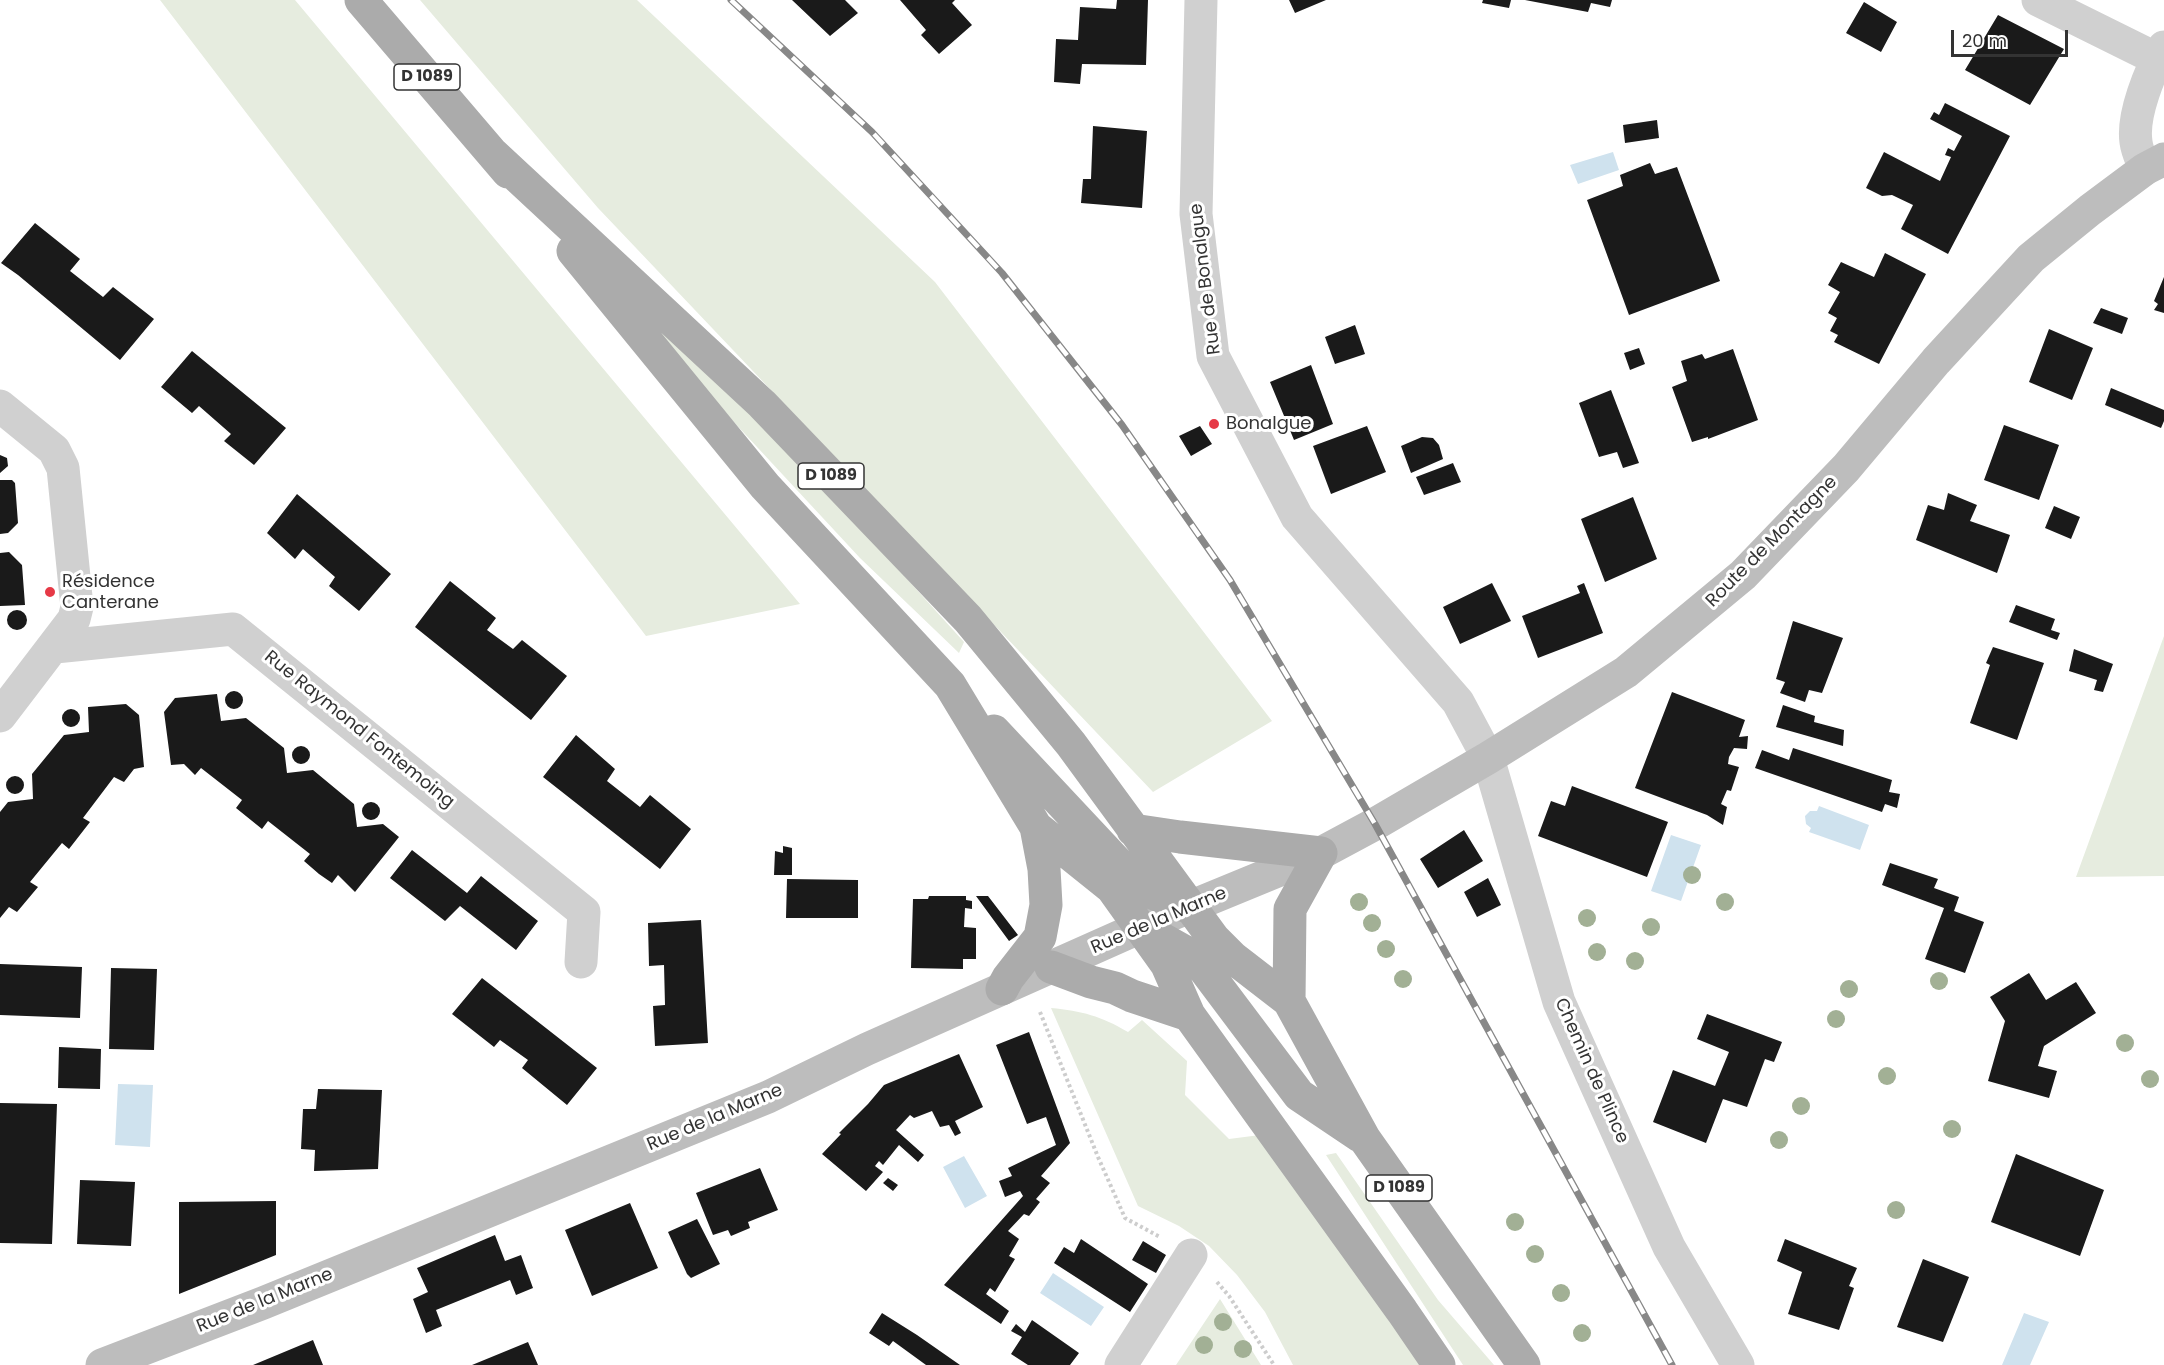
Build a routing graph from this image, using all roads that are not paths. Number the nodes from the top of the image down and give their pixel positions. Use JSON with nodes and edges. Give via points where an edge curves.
{"nodes":[{"id":1,"x":361,"y":0,"type":"edge"},
{"id":2,"x":1201,"y":0,"type":"edge"},
{"id":3,"x":2038,"y":0,"type":"edge"},
{"id":4,"x":2162,"y":57,"type":"edge"},
{"id":5,"x":493,"y":154,"type":"junction"},
{"id":6,"x":2154,"y":164,"type":"edge"},
{"id":7,"x":0,"y":406,"type":"edge"},
{"id":8,"x":55,"y":647,"type":"junction"},
{"id":9,"x":950,"y":685,"type":"junction"},
{"id":10,"x":0,"y":716,"type":"edge"},
{"id":11,"x":1488,"y":758,"type":"junction"},
{"id":12,"x":1036,"y":827,"type":"junction"},
{"id":13,"x":1133,"y":830,"type":"junction"},
{"id":14,"x":1321,"y":853,"type":"junction"},
{"id":15,"x":1190,"y":908,"type":"junction"},
{"id":16,"x":1141,"y":927,"type":"junction"},
{"id":17,"x":581,"y":962,"type":"dead end"},
{"id":18,"x":1027,"y":978,"type":"junction"},
{"id":19,"x":1289,"y":1001,"type":"junction"},
{"id":20,"x":1189,"y":1015,"type":"junction"},
{"id":21,"x":1364,"y":1138,"type":"junction"},
{"id":22,"x":1191,"y":1255,"type":"road end"},
{"id":23,"x":102,"y":1365,"type":"edge"},
{"id":24,"x":1121,"y":1365,"type":"edge"},
{"id":25,"x":1439,"y":1365,"type":"edge"},
{"id":26,"x":1524,"y":1365,"type":"edge"},
{"id":27,"x":1738,"y":1365,"type":"edge"}],
"edges":[{"from":1,"to":5,"type":"main road","number":"D 1089"},
{"from":2,"to":11,"type":"street","name":"Rue de Bonalgue","via":[[1196,214],[1213,356],[1297,517],[1458,702]]},
{"from":3,"to":4,"type":"street"},
{"from":4,"to":6,"type":"street","via":[[2136,116],[2136,142]]},
{"from":5,"to":9,"type":"main road","number":"D 1089","via":[[765,486]]},
{"from":5,"to":13,"type":"main road","number":"D 1089","via":[[762,404],[968,619],[1071,744]]},
{"from":6,"to":11,"type":"main road","name":"Route de Montagne","via":[[2031,258],[1936,360],[1846,468],[1743,575],[1626,672]]},
{"from":7,"to":8,"type":"street","via":[[54,450],[63,468],[76,607],[74,619]]},
{"from":8,"to":10,"type":"street"},
{"from":8,"to":17,"type":"street","name":"Rue Raymond Fontemoing","via":[[233,629],[584,912]]},
{"from":9,"to":12,"type":"main road","number":"D 1089"},
{"from":9,"to":15,"type":"main road","number":"D 1089","via":[[1142,889]]},
{"from":11,"to":14,"type":"main road","name":"Route de Montagne"},
{"from":11,"to":27,"type":"street","name":"Chemin de Plince","via":[[1559,1002],[1670,1247]]},
{"from":12,"to":16,"type":"main road","number":"D 1089","via":[[1112,888]]},
{"from":12,"to":18,"type":"main road","via":[[1046,905],[1040,937],[1008,978]]},
{"from":13,"to":14,"type":"main road"},
{"from":13,"to":15,"type":"main road","number":"D 1089"},
{"from":14,"to":15,"type":"main road","name":"Rue de la Marne"},
{"from":14,"to":19,"type":"main road","via":[[1290,909]]},
{"from":15,"to":16,"type":"main road","name":"Rue de la Marne"},
{"from":15,"to":19,"type":"main road","number":"D 1089","via":[[1232,957]]},
{"from":16,"to":18,"type":"main road","name":"Rue de la Marne"},
{"from":16,"to":20,"type":"main road","number":"D 1089","via":[[1167,965]]},
{"from":16,"to":21,"type":"main road","number":"D 1089","via":[[1196,958],[1299,1095]]},
{"from":18,"to":20,"type":"main road","via":[[1090,982]]},
{"from":18,"to":23,"type":"main road","name":"Rue de la Marne","via":[[768,1096]]},
{"from":19,"to":21,"type":"main road","number":"D 1089"},
{"from":20,"to":25,"type":"main road","number":"D 1089"},
{"from":21,"to":26,"type":"main road","number":"D 1089"},
{"from":22,"to":24,"type":"street"}]}
